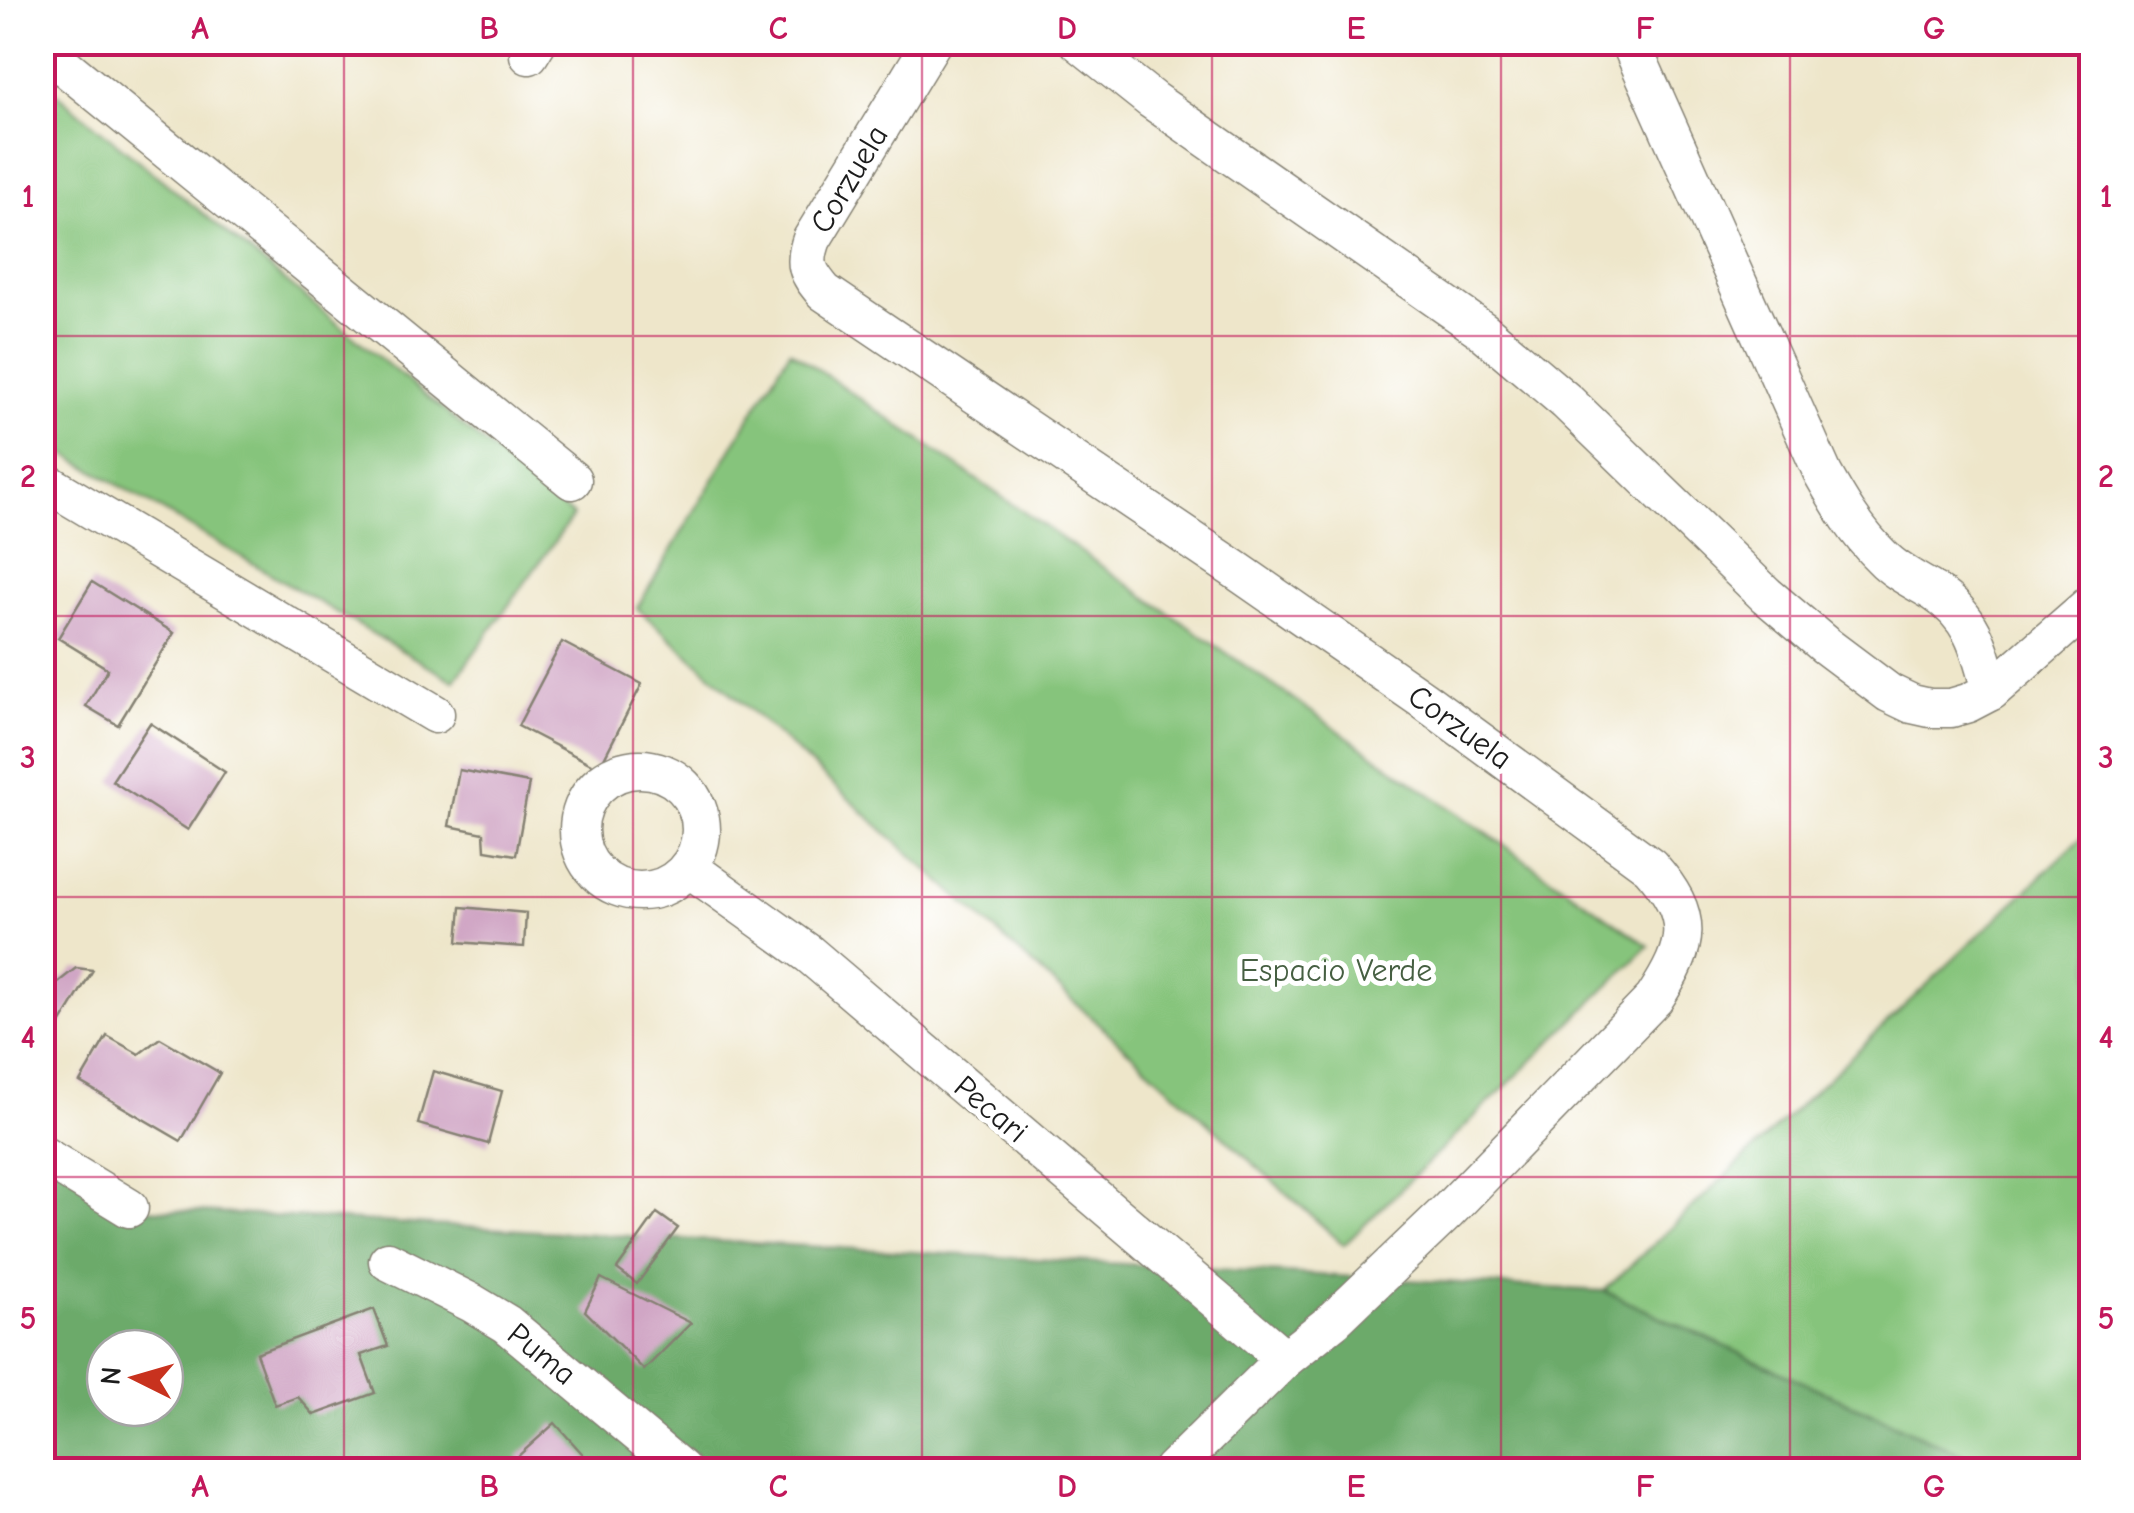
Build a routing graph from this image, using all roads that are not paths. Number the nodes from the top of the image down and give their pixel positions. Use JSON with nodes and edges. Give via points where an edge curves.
{"nodes":[{"id":1,"x":932,"y":42,"type":"edge"},
{"id":2,"x":1078,"y":42,"type":"edge"},
{"id":3,"x":1630,"y":42,"type":"edge"},
{"id":4,"x":42,"y":48,"type":"edge"},
{"id":5,"x":42,"y":480,"type":"edge"},
{"id":6,"x":572,"y":480,"type":"dead end"},
{"id":7,"x":2092,"y":603,"type":"edge"},
{"id":8,"x":1990,"y":691,"type":"junction"},
{"id":9,"x":435,"y":714,"type":"dead end"},
{"id":10,"x":689,"y":868,"type":"dead end"},
{"id":11,"x":42,"y":1155,"type":"edge"},
{"id":12,"x":129,"y":1208,"type":"dead end"},
{"id":13,"x":388,"y":1260,"type":"dead end"},
{"id":14,"x":1285,"y":1360,"type":"junction"},
{"id":15,"x":682,"y":1470,"type":"edge"},
{"id":16,"x":1172,"y":1470,"type":"edge"}],
"edges":[{"from":1,"to":14,"type":"street","name":"Corzuela","via":[[812,238],[805,258],[824,292],[1437,710],[1650,866],[1682,916],[1675,967],[1654,999],[1447,1212]]},
{"from":2,"to":8,"type":"street","via":[[1482,330],[1567,402],[1766,595],[1868,678],[1930,708],[1950,708]]},
{"from":3,"to":8,"type":"street","via":[[1836,498],[1884,560],[1958,611],[1973,632]]},
{"from":4,"to":6,"type":"street"},
{"from":5,"to":9,"type":"street"},
{"from":7,"to":8,"type":"street"},
{"from":10,"to":14,"type":"street","name":"Pecari","via":[[809,954]]},
{"from":11,"to":12,"type":"street"},
{"from":13,"to":15,"type":"street","name":"Puma","via":[[507,1324]]},
{"from":14,"to":16,"type":"street","name":"Corzuela"}]}
